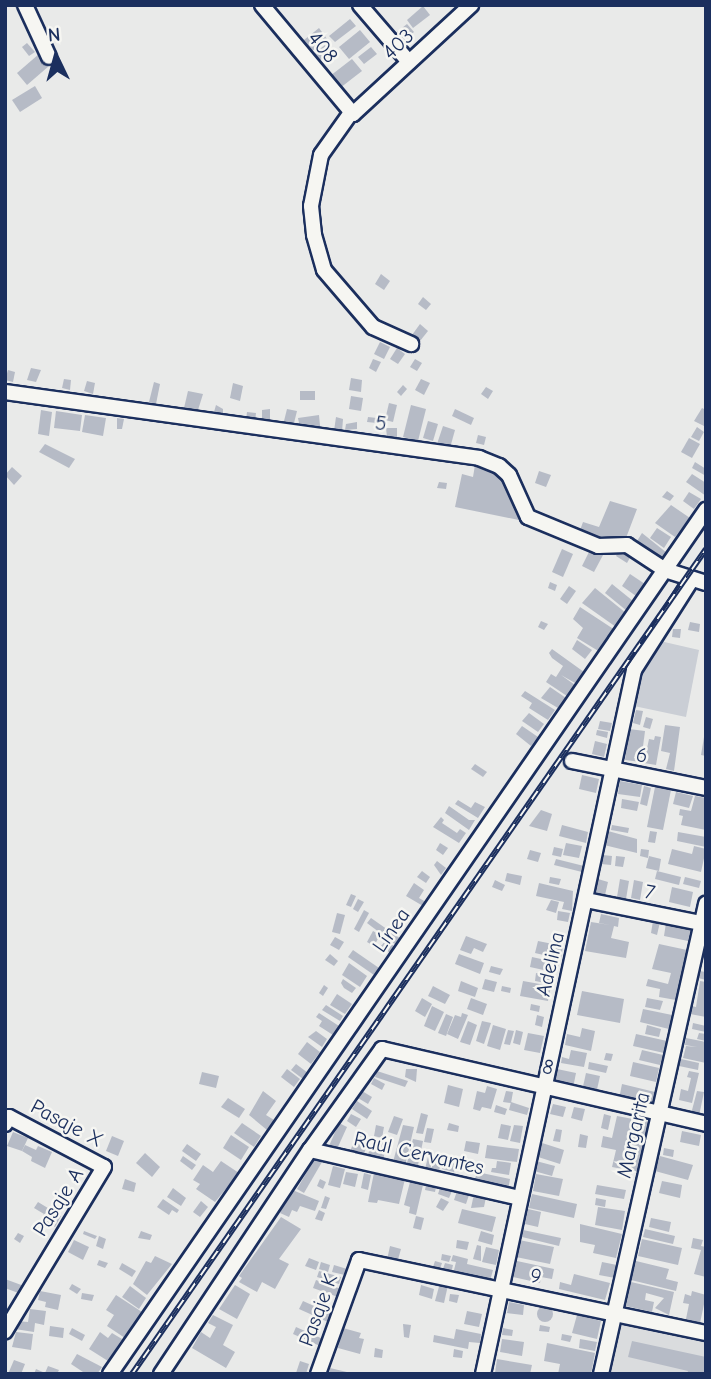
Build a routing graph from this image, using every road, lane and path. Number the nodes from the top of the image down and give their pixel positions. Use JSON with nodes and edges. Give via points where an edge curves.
{"nodes":[{"id":1,"x":25,"y":5,"type":"edge"},
{"id":2,"x":262,"y":5,"type":"edge"},
{"id":3,"x":360,"y":5,"type":"edge"},
{"id":4,"x":471,"y":5,"type":"edge"},
{"id":5,"x":455,"y":11,"type":"edge"},
{"id":6,"x":49,"y":57,"type":"dead end"},
{"id":7,"x":409,"y":62,"type":"junction"},
{"id":8,"x":352,"y":114,"type":"junction"},
{"id":9,"x":411,"y":344,"type":"dead end"},
{"id":10,"x":5,"y":393,"type":"edge"},
{"id":11,"x":706,"y":510,"type":"edge"},
{"id":12,"x":665,"y":570,"type":"junction"},
{"id":13,"x":699,"y":581,"type":"edge"},
{"id":14,"x":572,"y":761,"type":"dead end"},
{"id":15,"x":613,"y":771,"type":"junction"},
{"id":16,"x":706,"y":788,"type":"edge"},
{"id":17,"x":586,"y":901,"type":"junction"},
{"id":18,"x":706,"y":904,"type":"edge"},
{"id":19,"x":704,"y":924,"type":"edge"},
{"id":20,"x":544,"y":1088,"type":"junction"},
{"id":21,"x":659,"y":1113,"type":"junction"},
{"id":22,"x":7,"y":1120,"type":"edge"},
{"id":23,"x":706,"y":1124,"type":"edge"},
{"id":24,"x":310,"y":1150,"type":"junction"},
{"id":25,"x":104,"y":1167,"type":"joint"},
{"id":26,"x":519,"y":1198,"type":"junction"},
{"id":27,"x":359,"y":1260,"type":"joint"},
{"id":28,"x":500,"y":1290,"type":"junction"},
{"id":29,"x":614,"y":1314,"type":"junction"},
{"id":30,"x":5,"y":1331,"type":"edge"},
{"id":31,"x":706,"y":1333,"type":"edge"},
{"id":32,"x":110,"y":1374,"type":"edge"},
{"id":33,"x":161,"y":1374,"type":"edge"},
{"id":34,"x":318,"y":1374,"type":"edge"},
{"id":35,"x":483,"y":1374,"type":"edge"},
{"id":36,"x":601,"y":1374,"type":"edge"}],
"edges":[{"from":1,"to":6,"type":"street"},
{"from":2,"to":8,"type":"street","name":"408"},
{"from":3,"to":7,"type":"street"},
{"from":4,"to":5,"type":"street","name":"403"},
{"from":5,"to":7,"type":"street","name":"403"},
{"from":7,"to":8,"type":"street","name":"403"},
{"from":8,"to":9,"type":"street","name":"403","via":[[321,155],[311,206],[314,235],[324,270],[373,327]]},
{"from":10,"to":12,"type":"street","name":"5","via":[[479,458],[509,475],[528,517],[598,546],[627,545]]},
{"from":11,"to":12,"type":"street","name":"Línea"},
{"from":12,"to":13,"type":"street","name":"5"},
{"from":12,"to":32,"type":"street","name":"Línea"},
{"from":13,"to":15,"type":"street","name":"Adelina","via":[[634,670]]},
{"from":14,"to":15,"type":"street","name":"6"},
{"from":15,"to":16,"type":"street","name":"6"},
{"from":15,"to":17,"type":"street","name":"Adelina"},
{"from":17,"to":19,"type":"street","name":"7"},
{"from":17,"to":20,"type":"street","name":"Adelina"},
{"from":18,"to":19,"type":"street","name":"Margarita"},
{"from":19,"to":21,"type":"street","name":"Margarita"},
{"from":20,"to":21,"type":"street","name":"8"},
{"from":20,"to":24,"type":"street","name":"8","via":[[382,1049]]},
{"from":20,"to":26,"type":"street","name":"Adelina"},
{"from":21,"to":23,"type":"street","name":"8"},
{"from":21,"to":29,"type":"street","name":"Margarita"},
{"from":22,"to":25,"type":"street","name":"Pasaje X"},
{"from":24,"to":26,"type":"street","name":"Raúl Cervantes"},
{"from":24,"to":33,"type":"street"},
{"from":25,"to":30,"type":"street","name":"Pasaje A"},
{"from":26,"to":28,"type":"street","name":"Adelina"},
{"from":27,"to":28,"type":"street","name":"9"},
{"from":27,"to":34,"type":"street","name":"Pasaje K"},
{"from":28,"to":29,"type":"street","name":"9"},
{"from":28,"to":35,"type":"street","name":"Adelina"},
{"from":29,"to":31,"type":"street","name":"9"},
{"from":29,"to":36,"type":"street","name":"Margarita"}]}
